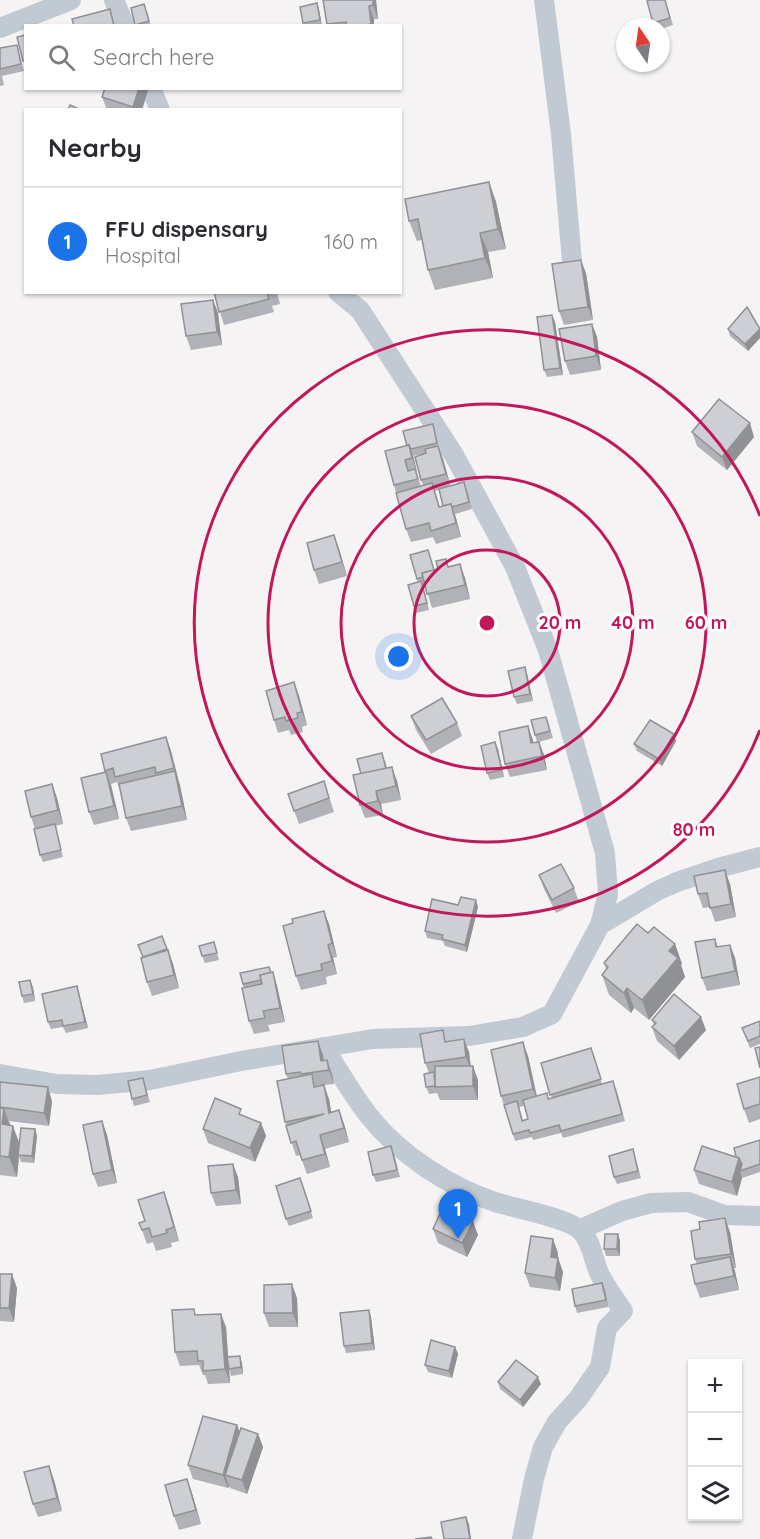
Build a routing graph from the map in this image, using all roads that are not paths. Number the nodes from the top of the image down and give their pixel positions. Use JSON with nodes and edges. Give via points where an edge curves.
{"nodes":[{"id":1,"x":71,"y":0,"type":"edge"},
{"id":2,"x":114,"y":0,"type":"edge"},
{"id":3,"x":544,"y":0,"type":"edge"},
{"id":4,"x":124,"y":24,"type":"edge"},
{"id":5,"x":0,"y":28,"type":"edge"},
{"id":6,"x":152,"y":90,"type":"edge"},
{"id":7,"x":159,"y":108,"type":"edge"},
{"id":8,"x":573,"y":273,"type":"edge"},
{"id":9,"x":340,"y":294,"type":"edge"},
{"id":10,"x":760,"y":857,"type":"edge"},
{"id":11,"x":600,"y":926,"type":"junction"},
{"id":12,"x":324,"y":1047,"type":"junction"},
{"id":13,"x":0,"y":1074,"type":"edge"},
{"id":14,"x":760,"y":1216,"type":"edge"},
{"id":15,"x":581,"y":1229,"type":"junction"},
{"id":16,"x":522,"y":1539,"type":"edge"}],
"edges":[{"from":1,"to":5,"type":"street"},
{"from":2,"to":4,"type":"street"},
{"from":3,"to":8,"type":"street"},
{"from":6,"to":7,"type":"street"},
{"from":9,"to":11,"type":"street","via":[[360,310],[454,455],[515,567],[548,650],[605,853],[608,894]]},
{"from":10,"to":11,"type":"street","via":[[677,882]]},
{"from":11,"to":12,"type":"street","via":[[552,1014],[523,1027],[469,1036],[373,1039]]},
{"from":12,"to":13,"type":"street","via":[[150,1080],[98,1085],[57,1084]]},
{"from":12,"to":15,"type":"street","via":[[370,1118],[396,1145],[437,1176],[494,1202]]},
{"from":14,"to":15,"type":"street","via":[[724,1215],[688,1202],[651,1203]]},
{"from":15,"to":16,"type":"street","via":[[600,1275],[623,1311],[607,1328],[600,1367],[557,1422],[543,1447]]}]}
